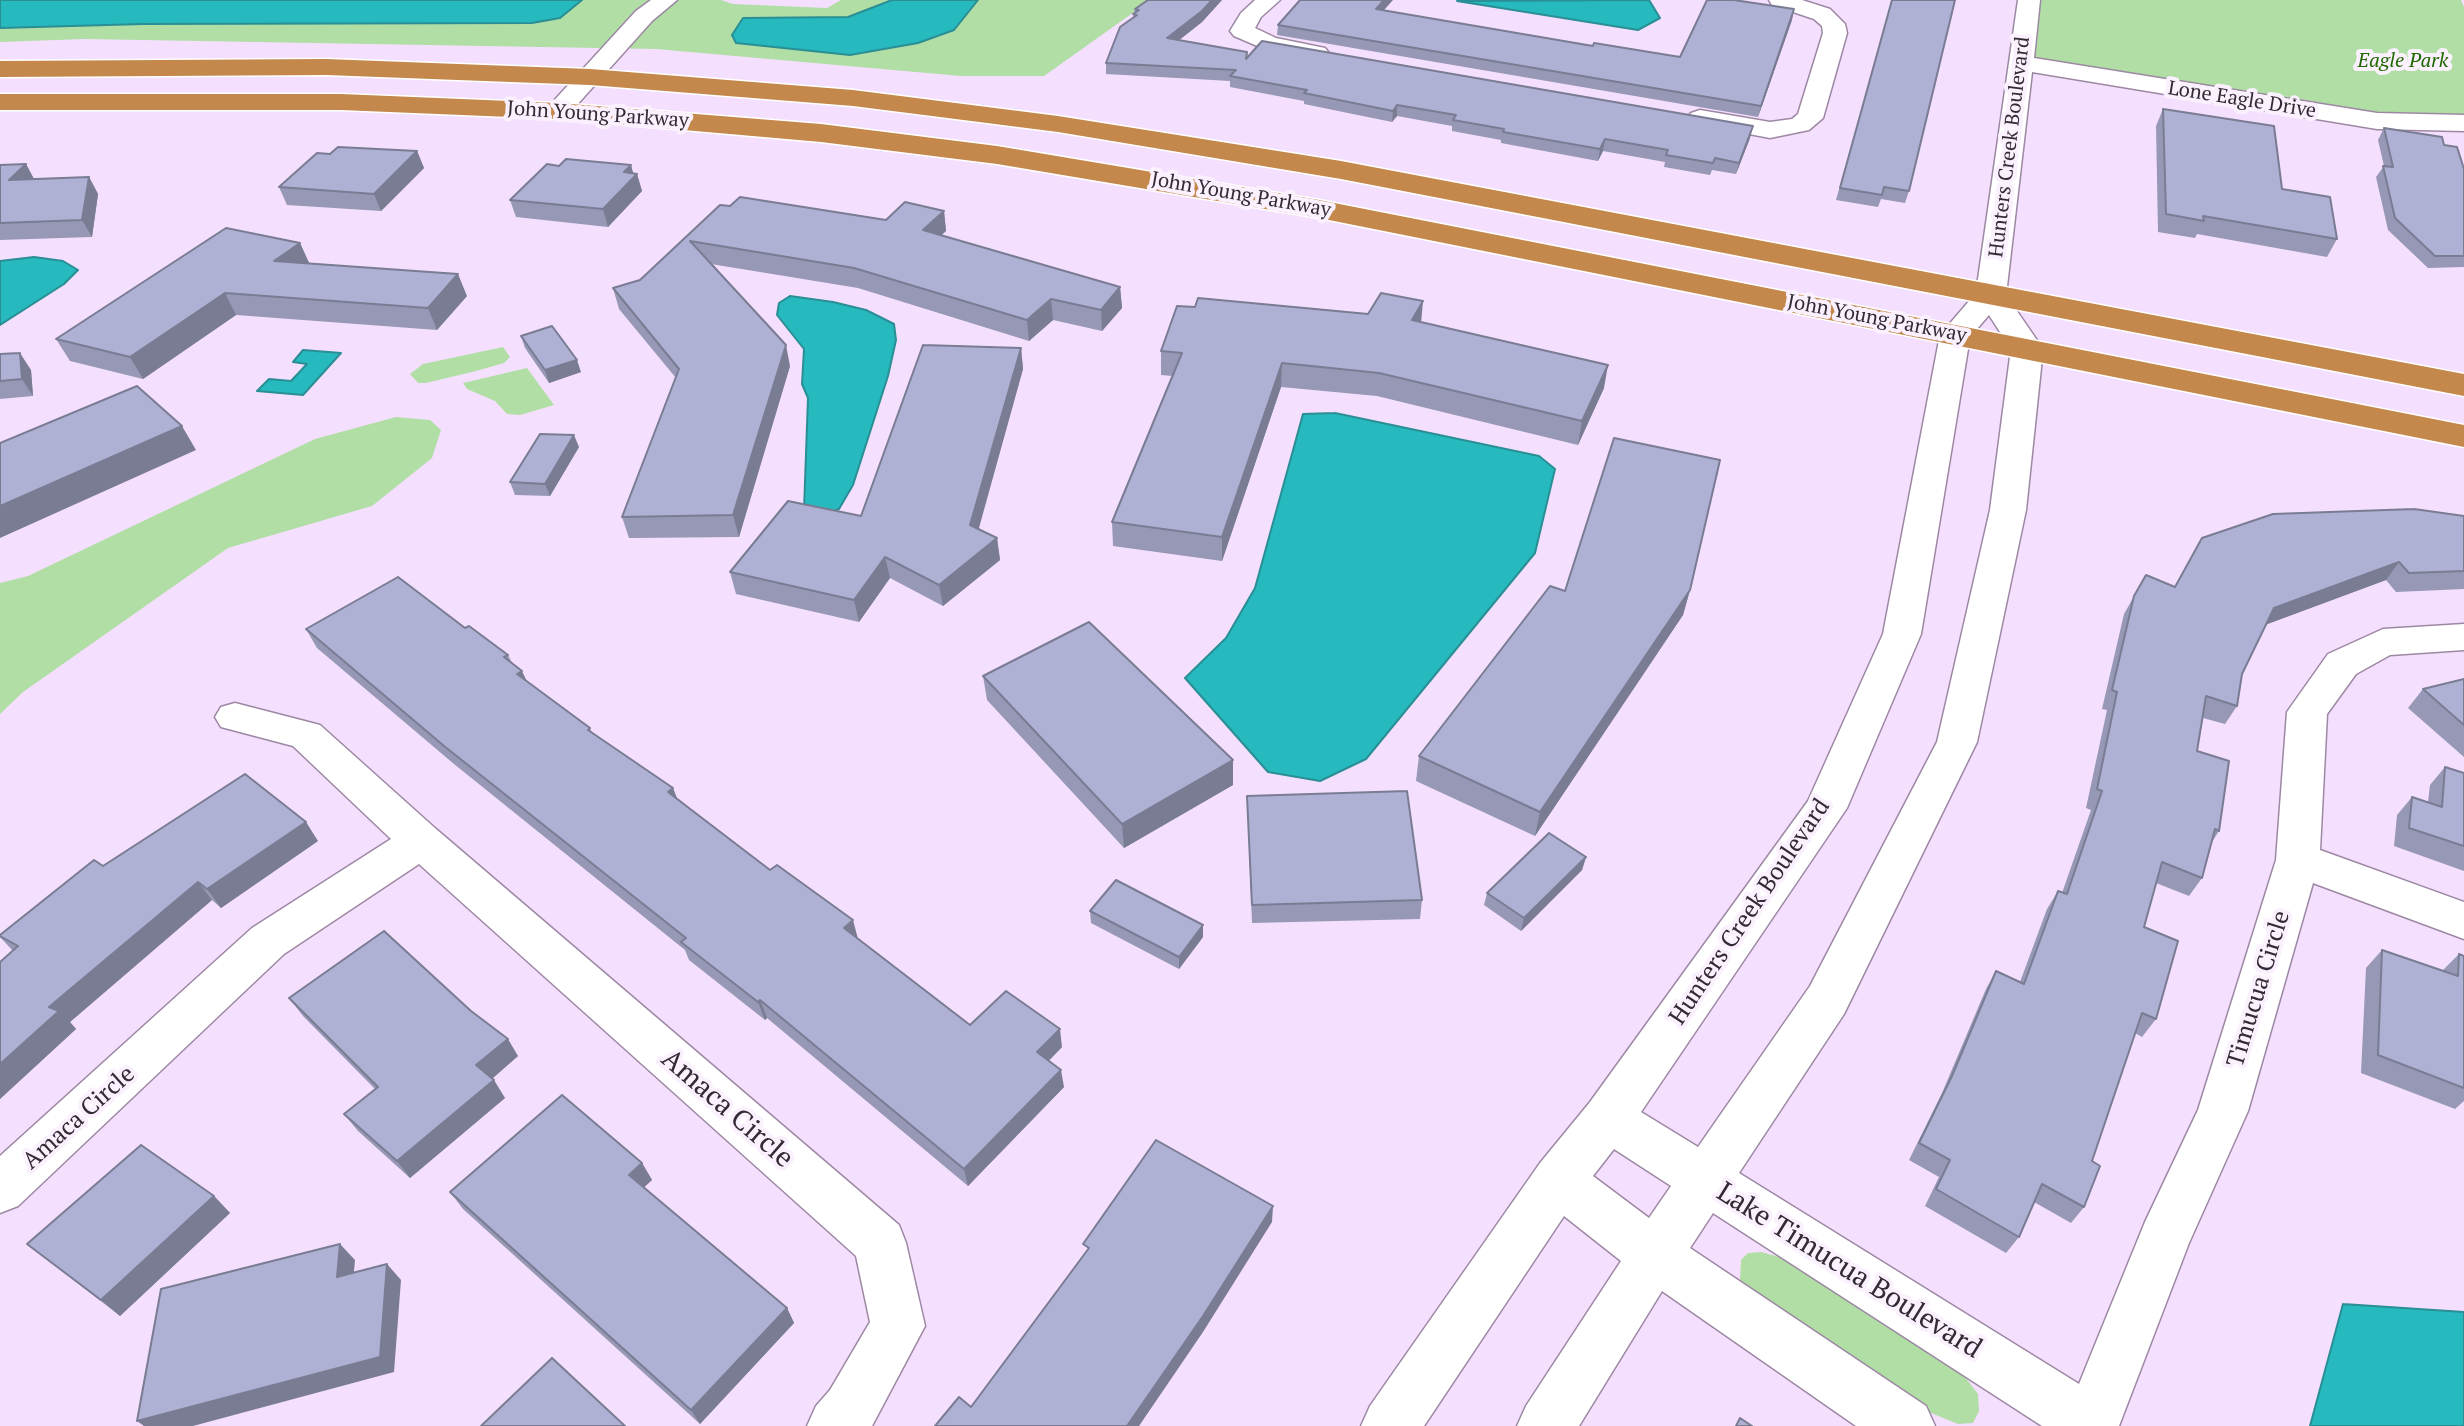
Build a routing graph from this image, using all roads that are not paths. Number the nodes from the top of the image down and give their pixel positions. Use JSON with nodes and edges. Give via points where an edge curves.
{"nodes":[{"id":1,"x":666,"y":0,"type":"edge"},
{"id":2,"x":1269,"y":0,"type":"edge"},
{"id":3,"x":1780,"y":0,"type":"edge"},
{"id":4,"x":2029,"y":0,"type":"edge"},
{"id":5,"x":1347,"y":58,"type":"edge"},
{"id":6,"x":2021,"y":63,"type":"junction"},
{"id":7,"x":0,"y":69,"type":"edge"},
{"id":8,"x":590,"y":77,"type":"junction"},
{"id":9,"x":0,"y":102,"type":"edge"},
{"id":10,"x":558,"y":111,"type":"junction"},
{"id":11,"x":1674,"y":114,"type":"edge"},
{"id":12,"x":2464,"y":123,"type":"edge"},
{"id":13,"x":1991,"y":295,"type":"junction"},
{"id":14,"x":1955,"y":335,"type":"junction"},
{"id":15,"x":2027,"y":349,"type":"junction"},
{"id":16,"x":2464,"y":385,"type":"edge"},
{"id":17,"x":2464,"y":436,"type":"edge"},
{"id":18,"x":2464,"y":637,"type":"edge"},
{"id":19,"x":235,"y":717,"type":"dead end"},
{"id":20,"x":421,"y":841,"type":"junction"},
{"id":21,"x":2298,"y":860,"type":"junction"},
{"id":22,"x":2464,"y":921,"type":"edge"},
{"id":23,"x":1608,"y":1118,"type":"junction"},
{"id":24,"x":1558,"y":1180,"type":"junction"},
{"id":25,"x":1705,"y":1180,"type":"junction"},
{"id":26,"x":0,"y":1189,"type":"edge"},
{"id":27,"x":1655,"y":1255,"type":"junction"},
{"id":28,"x":2090,"y":1425,"type":"edge"},
{"id":29,"x":836,"y":1426,"type":"edge"},
{"id":30,"x":1390,"y":1426,"type":"edge"},
{"id":31,"x":1546,"y":1426,"type":"edge"},
{"id":32,"x":1906,"y":1426,"type":"edge"}],
"edges":[{"from":1,"to":8,"type":"street","via":[[644,16]]},
{"from":2,"to":5,"type":"street","via":[[1252,13],[1242,31],[1269,44]]},
{"from":3,"to":11,"type":"street","via":[[1822,14],[1835,33],[1807,122],[1770,130]]},
{"from":4,"to":6,"type":"street","name":"Hunters Creek Boulevard"},
{"from":6,"to":12,"type":"street","name":"Lone Eagle Drive","via":[[2377,121]]},
{"from":6,"to":13,"type":"street","name":"Hunters Creek Boulevard"},
{"from":7,"to":8,"type":"highway","name":"John Young Parkway","via":[[326,67]]},
{"from":8,"to":10,"type":"street"},
{"from":8,"to":13,"type":"highway","name":"John Young Parkway","via":[[853,98],[1101,131],[1341,170]]},
{"from":9,"to":10,"type":"highway","name":"John Young Parkway","via":[[325,101]]},
{"from":10,"to":14,"type":"highway","name":"John Young Parkway","via":[[821,133],[1094,169]]},
{"from":13,"to":14,"type":"street"},
{"from":13,"to":15,"type":"street"},
{"from":13,"to":16,"type":"highway","name":"John Young Parkway"},
{"from":14,"to":15,"type":"highway","name":"John Young Parkway"},
{"from":14,"to":23,"type":"street","name":"Hunters Creek Boulevard","via":[[1902,634],[1826,808]]},
{"from":15,"to":17,"type":"highway","name":"John Young Parkway"},
{"from":15,"to":25,"type":"street","via":[[2008,510],[1957,742],[1827,1000]]},
{"from":18,"to":21,"type":"street","name":"Timucua Circle","via":[[2383,642],[2342,664],[2307,712]]},
{"from":19,"to":20,"type":"street","name":"Amaca Circle","via":[[306,735]]},
{"from":20,"to":26,"type":"street","name":"Amaca Circle","via":[[268,941]]},
{"from":20,"to":29,"type":"street","name":"Amaca Circle","via":[[880,1243],[898,1326]]},
{"from":21,"to":22,"type":"street"},
{"from":21,"to":28,"type":"street","name":"Timucua Circle","via":[[2223,1111],[2164,1240]]},
{"from":23,"to":24,"type":"street","name":"Hunters Creek Boulevard"},
{"from":23,"to":25,"type":"street","name":"Lake Timucua Boulevard"},
{"from":24,"to":27,"type":"street"},
{"from":24,"to":30,"type":"street","name":"Hunters Creek Boulevard"},
{"from":25,"to":27,"type":"street"},
{"from":25,"to":28,"type":"street","name":"Lake Timucua Boulevard"},
{"from":27,"to":31,"type":"street"},
{"from":27,"to":32,"type":"street"}]}
